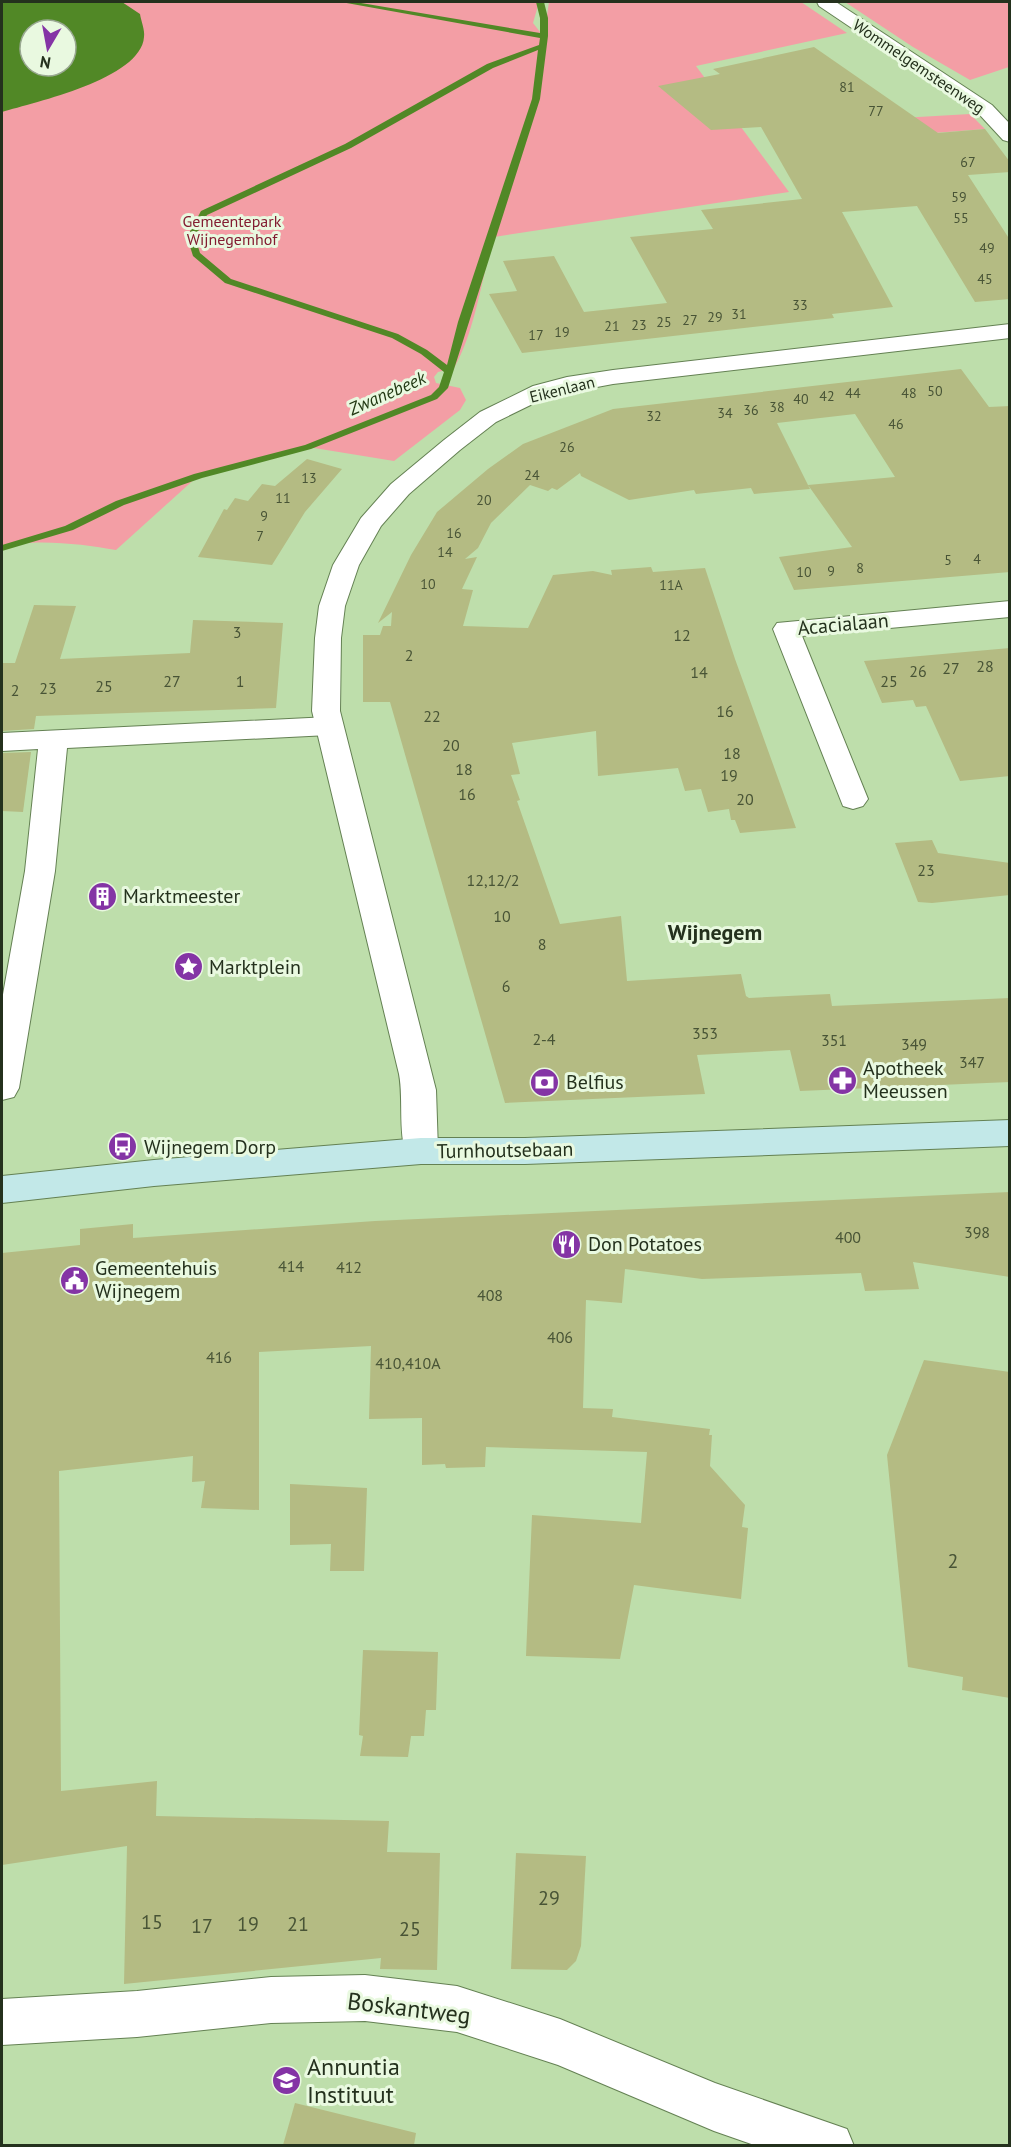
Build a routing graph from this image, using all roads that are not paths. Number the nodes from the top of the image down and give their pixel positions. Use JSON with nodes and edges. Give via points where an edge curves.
{"nodes":[{"id":1,"x":825,"y":2,"type":"edge"},
{"id":2,"x":1010,"y":136,"type":"edge"},
{"id":3,"x":1010,"y":331,"type":"edge"},
{"id":4,"x":1010,"y":609,"type":"edge"},
{"id":5,"x":329,"y":726,"type":"junction"},
{"id":6,"x":53,"y":740,"type":"junction"},
{"id":7,"x":2,"y":742,"type":"edge"},
{"id":8,"x":853,"y":799,"type":"dead end"},
{"id":9,"x":2,"y":1088,"type":"edge"},
{"id":10,"x":1010,"y":1133,"type":"edge"},
{"id":11,"x":421,"y":1151,"type":"junction"},
{"id":12,"x":2,"y":1190,"type":"edge"},
{"id":13,"x":2,"y":2022,"type":"edge"},
{"id":14,"x":830,"y":2145,"type":"edge"}],
"edges":[{"from":1,"to":2,"type":"street","name":"Wommelgemsteenweg","via":[[984,109]]},
{"from":3,"to":5,"type":"street","name":"Eikenlaan","via":[[567,384],[488,417],[400,489],[370,523],[346,565],[332,606],[328,638]]},
{"from":4,"to":8,"type":"street","name":"Acacialaan","via":[[786,629]]},
{"from":5,"to":6,"type":"street"},
{"from":5,"to":11,"type":"street","via":[[416,1074]]},
{"from":6,"to":7,"type":"street"},
{"from":6,"to":9,"type":"street","via":[[43,847]]},
{"from":10,"to":11,"type":"main road","name":"Turnhoutsebaan"},
{"from":11,"to":12,"type":"main road","name":"Turnhoutsebaan"},
{"from":13,"to":14,"type":"street","name":"Boskantweg","via":[[137,2014],[271,2000],[365,1998],[458,2009],[560,2042],[714,2107]]}]}
